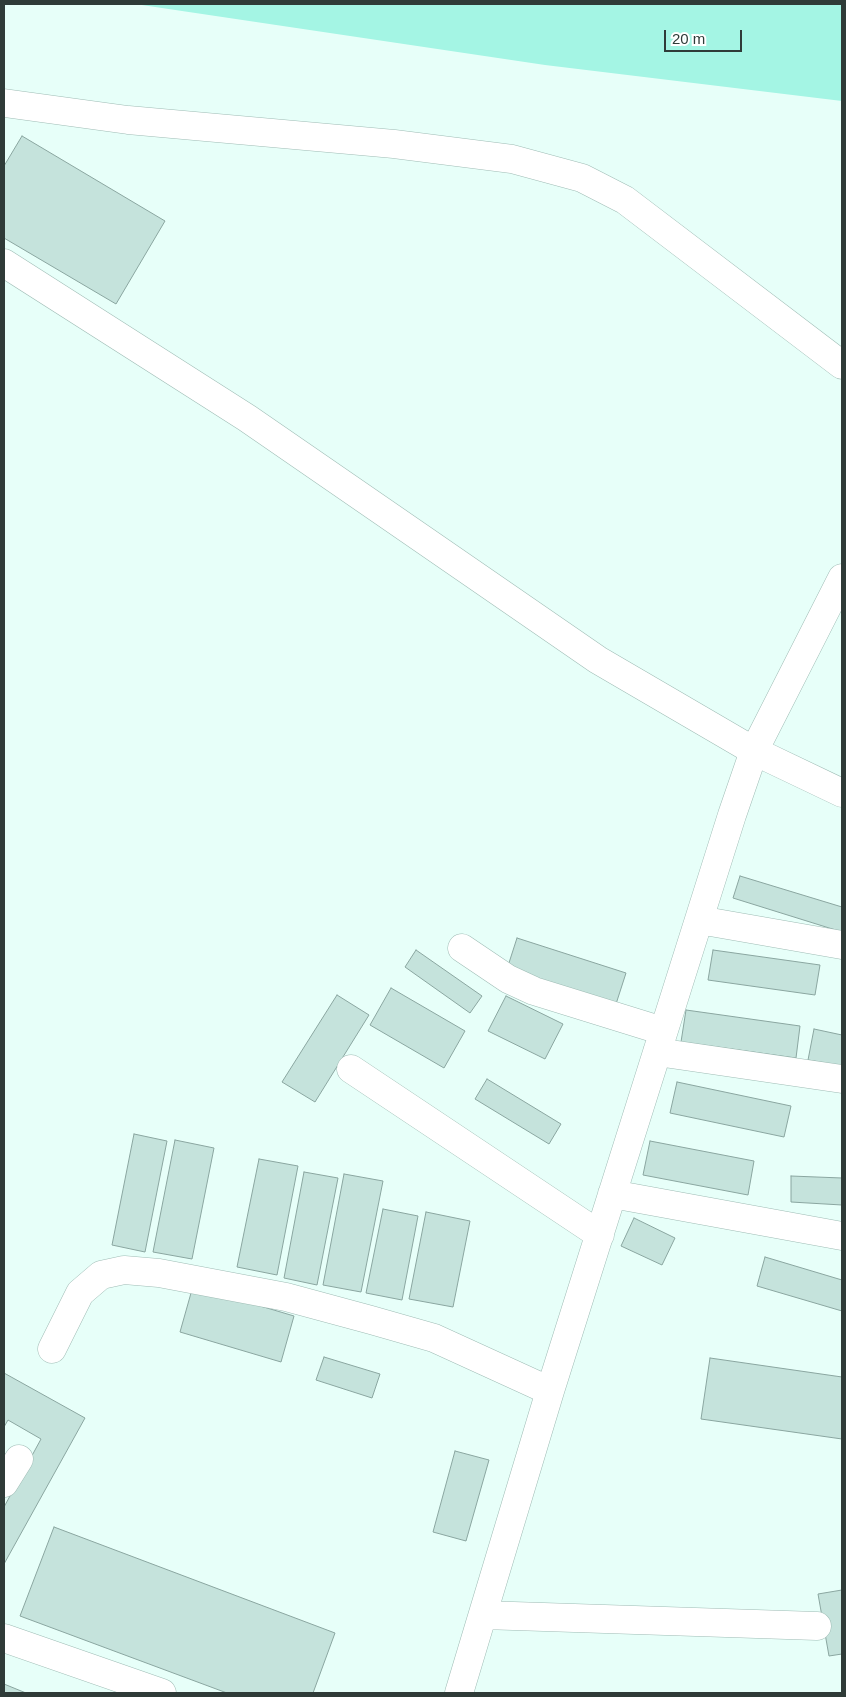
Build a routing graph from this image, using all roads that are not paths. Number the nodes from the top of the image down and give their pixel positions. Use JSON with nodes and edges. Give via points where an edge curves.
{"nodes":[{"id":1,"x":4,"y":103,"type":"edge"},
{"id":2,"x":4,"y":263,"type":"edge"},
{"id":3,"x":842,"y":365,"type":"edge"},
{"id":4,"x":842,"y":578,"type":"edge"},
{"id":5,"x":754,"y":751,"type":"junction"},
{"id":6,"x":842,"y":793,"type":"edge"},
{"id":7,"x":699,"y":920,"type":"junction"},
{"id":8,"x":842,"y":945,"type":"edge"},
{"id":9,"x":462,"y":948,"type":"dead end"},
{"id":10,"x":660,"y":1042,"type":"junction"},
{"id":11,"x":350,"y":1069,"type":"dead end"},
{"id":12,"x":842,"y":1079,"type":"edge"},
{"id":13,"x":612,"y":1194,"type":"junction"},
{"id":14,"x":600,"y":1235,"type":"junction"},
{"id":15,"x":842,"y":1236,"type":"edge"},
{"id":16,"x":52,"y":1349,"type":"dead end"},
{"id":17,"x":550,"y":1391,"type":"junction"},
{"id":18,"x":19,"y":1460,"type":"dead end"},
{"id":19,"x":4,"y":1483,"type":"edge"},
{"id":20,"x":482,"y":1615,"type":"junction"},
{"id":21,"x":817,"y":1626,"type":"dead end"},
{"id":22,"x":4,"y":1638,"type":"edge"},
{"id":23,"x":162,"y":1693,"type":"edge"},
{"id":24,"x":459,"y":1693,"type":"edge"}],
"edges":[{"from":1,"to":3,"type":"lane","via":[[128,120],[394,144],[512,159],[582,178],[625,200]]},
{"from":2,"to":5,"type":"lane","via":[[247,418],[598,660]]},
{"from":4,"to":5,"type":"lane"},
{"from":5,"to":6,"type":"lane"},
{"from":5,"to":7,"type":"lane"},
{"from":7,"to":8,"type":"lane"},
{"from":7,"to":10,"type":"lane"},
{"from":9,"to":10,"type":"lane","via":[[508,979]]},
{"from":10,"to":12,"type":"lane"},
{"from":10,"to":13,"type":"lane"},
{"from":11,"to":14,"type":"lane"},
{"from":13,"to":14,"type":"lane"},
{"from":13,"to":15,"type":"lane"},
{"from":14,"to":17,"type":"lane"},
{"from":16,"to":17,"type":"lane","via":[[80,1293],[101,1275],[124,1270],[159,1273],[286,1297],[371,1320],[434,1338]]},
{"from":17,"to":20,"type":"lane"},
{"from":18,"to":19,"type":"lane"},
{"from":20,"to":21,"type":"lane"},
{"from":20,"to":24,"type":"lane"},
{"from":22,"to":23,"type":"lane"}]}
